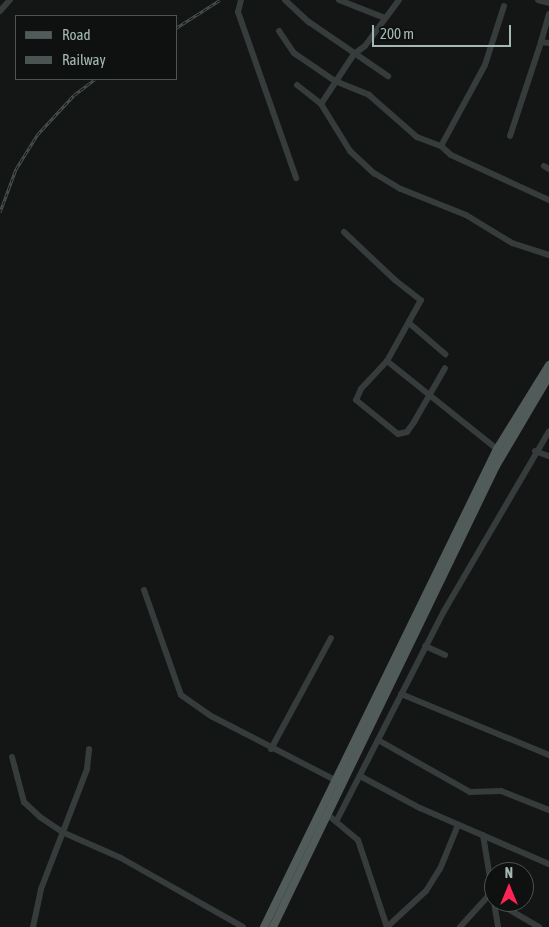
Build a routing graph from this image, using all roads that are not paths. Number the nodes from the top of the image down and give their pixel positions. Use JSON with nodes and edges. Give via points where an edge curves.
{"nodes":[{"id":1,"x":241,"y":0,"type":"edge"},
{"id":2,"x":284,"y":0,"type":"edge"},
{"id":3,"x":339,"y":0,"type":"edge"},
{"id":4,"x":399,"y":0,"type":"edge"},
{"id":5,"x":538,"y":0,"type":"edge"},
{"id":6,"x":6,"y":1,"type":"edge"},
{"id":7,"x":549,"y":3,"type":"edge"},
{"id":8,"x":504,"y":6,"type":"dead end"},
{"id":9,"x":0,"y":11,"type":"edge"},
{"id":10,"x":549,"y":14,"type":"edge"},
{"id":11,"x":385,"y":18,"type":"junction"},
{"id":12,"x":279,"y":31,"type":"dead end"},
{"id":13,"x":541,"y":42,"type":"junction"},
{"id":14,"x":549,"y":43,"type":"edge"},
{"id":15,"x":354,"y":54,"type":"junction"},
{"id":16,"x":388,"y":76,"type":"dead end"},
{"id":17,"x":335,"y":80,"type":"junction"},
{"id":18,"x":297,"y":85,"type":"dead end"},
{"id":19,"x":321,"y":104,"type":"junction"},
{"id":20,"x":510,"y":136,"type":"dead end"},
{"id":21,"x":441,"y":146,"type":"junction"},
{"id":22,"x":296,"y":178,"type":"dead end"},
{"id":23,"x":549,"y":200,"type":"edge"},
{"id":24,"x":344,"y":232,"type":"dead end"},
{"id":25,"x":549,"y":255,"type":"edge"},
{"id":26,"x":409,"y":323,"type":"junction"},
{"id":27,"x":445,"y":354,"type":"dead end"},
{"id":28,"x":387,"y":361,"type":"junction"},
{"id":29,"x":549,"y":365,"type":"edge"},
{"id":30,"x":445,"y":368,"type":"dead end"},
{"id":31,"x":549,"y":376,"type":"edge"},
{"id":32,"x":430,"y":398,"type":"junction"},
{"id":33,"x":549,"y":431,"type":"edge"},
{"id":34,"x":497,"y":449,"type":"junction"},
{"id":35,"x":535,"y":450,"type":"junction"},
{"id":36,"x":549,"y":456,"type":"edge"},
{"id":37,"x":450,"y":543,"type":"junction"},
{"id":38,"x":458,"y":547,"type":"junction"},
{"id":39,"x":144,"y":590,"type":"dead end"},
{"id":40,"x":331,"y":638,"type":"dead end"},
{"id":41,"x":426,"y":646,"type":"junction"},
{"id":42,"x":445,"y":655,"type":"dead end"},
{"id":43,"x":401,"y":694,"type":"junction"},
{"id":44,"x":378,"y":740,"type":"junction"},
{"id":45,"x":89,"y":749,"type":"dead end"},
{"id":46,"x":271,"y":749,"type":"junction"},
{"id":47,"x":549,"y":755,"type":"edge"},
{"id":48,"x":12,"y":756,"type":"dead end"},
{"id":49,"x":360,"y":776,"type":"junction"},
{"id":50,"x":336,"y":781,"type":"junction"},
{"id":51,"x":549,"y":810,"type":"edge"},
{"id":52,"x":328,"y":815,"type":"junction"},
{"id":53,"x":337,"y":820,"type":"junction"},
{"id":54,"x":458,"y":824,"type":"junction"},
{"id":55,"x":62,"y":832,"type":"junction"},
{"id":56,"x":483,"y":835,"type":"junction"},
{"id":57,"x":487,"y":862,"type":"edge"},
{"id":58,"x":549,"y":864,"type":"edge"},
{"id":59,"x":484,"y":901,"type":"edge"},
{"id":60,"x":496,"y":912,"type":"edge"},
{"id":61,"x":514,"y":912,"type":"edge"},
{"id":62,"x":33,"y":927,"type":"edge"},
{"id":63,"x":242,"y":927,"type":"edge"},
{"id":64,"x":264,"y":927,"type":"edge"},
{"id":65,"x":273,"y":927,"type":"edge"},
{"id":66,"x":387,"y":927,"type":"edge"},
{"id":67,"x":460,"y":927,"type":"edge"},
{"id":68,"x":498,"y":927,"type":"edge"},
{"id":69,"x":539,"y":927,"type":"edge"}],
"edges":[{"from":1,"to":22,"type":"street","via":[[238,12]]},
{"from":2,"to":15,"type":"street"},
{"from":3,"to":11,"type":"street"},
{"from":4,"to":11,"type":"street"},
{"from":5,"to":7,"type":"street"},
{"from":6,"to":9,"type":"street"},
{"from":8,"to":21,"type":"street","via":[[485,65]]},
{"from":10,"to":13,"type":"street"},
{"from":11,"to":15,"type":"street","via":[[365,46]]},
{"from":12,"to":17,"type":"street","via":[[294,53]]},
{"from":13,"to":14,"type":"street"},
{"from":13,"to":20,"type":"street"},
{"from":15,"to":16,"type":"street"},
{"from":15,"to":17,"type":"street"},
{"from":17,"to":19,"type":"street"},
{"from":17,"to":21,"type":"street","via":[[369,95],[417,137]]},
{"from":18,"to":19,"type":"street"},
{"from":19,"to":25,"type":"street","via":[[350,151],[374,173],[401,189],[466,215],[512,243]]},
{"from":21,"to":23,"type":"street","via":[[451,155]]},
{"from":24,"to":26,"type":"street","via":[[395,280],[419,297],[421,304]]},
{"from":26,"to":27,"type":"street"},
{"from":26,"to":28,"type":"street"},
{"from":28,"to":32,"type":"street"},
{"from":28,"to":32,"type":"street","via":[[374,372],[357,400],[402,435]]},
{"from":29,"to":34,"type":"main road"},
{"from":30,"to":32,"type":"street"},
{"from":31,"to":38,"type":"main road","via":[[496,466]]},
{"from":32,"to":34,"type":"street"},
{"from":33,"to":35,"type":"street"},
{"from":34,"to":37,"type":"main road"},
{"from":35,"to":36,"type":"street"},
{"from":35,"to":41,"type":"street"},
{"from":37,"to":38,"type":"main road"},
{"from":37,"to":50,"type":"main road"},
{"from":38,"to":52,"type":"main road"},
{"from":39,"to":46,"type":"street","via":[[181,695]]},
{"from":40,"to":46,"type":"street"},
{"from":41,"to":42,"type":"street"},
{"from":41,"to":43,"type":"street"},
{"from":43,"to":44,"type":"street"},
{"from":43,"to":47,"type":"street"},
{"from":44,"to":49,"type":"street"},
{"from":44,"to":51,"type":"street","via":[[470,792],[501,791]]},
{"from":45,"to":55,"type":"street","via":[[87,769]]},
{"from":46,"to":50,"type":"street"},
{"from":48,"to":55,"type":"street","via":[[24,802]]},
{"from":49,"to":53,"type":"street"},
{"from":49,"to":54,"type":"street"},
{"from":50,"to":64,"type":"main road"},
{"from":52,"to":53,"type":"street"},
{"from":52,"to":65,"type":"main road"},
{"from":53,"to":66,"type":"street","via":[[358,840]]},
{"from":54,"to":56,"type":"street"},
{"from":54,"to":66,"type":"street","via":[[440,869],[426,891]]},
{"from":55,"to":62,"type":"street","via":[[41,889]]},
{"from":55,"to":63,"type":"street","via":[[121,858]]},
{"from":56,"to":57,"type":"street"},
{"from":56,"to":58,"type":"street"},
{"from":59,"to":67,"type":"street"},
{"from":60,"to":68,"type":"street"},
{"from":61,"to":69,"type":"street"}]}
